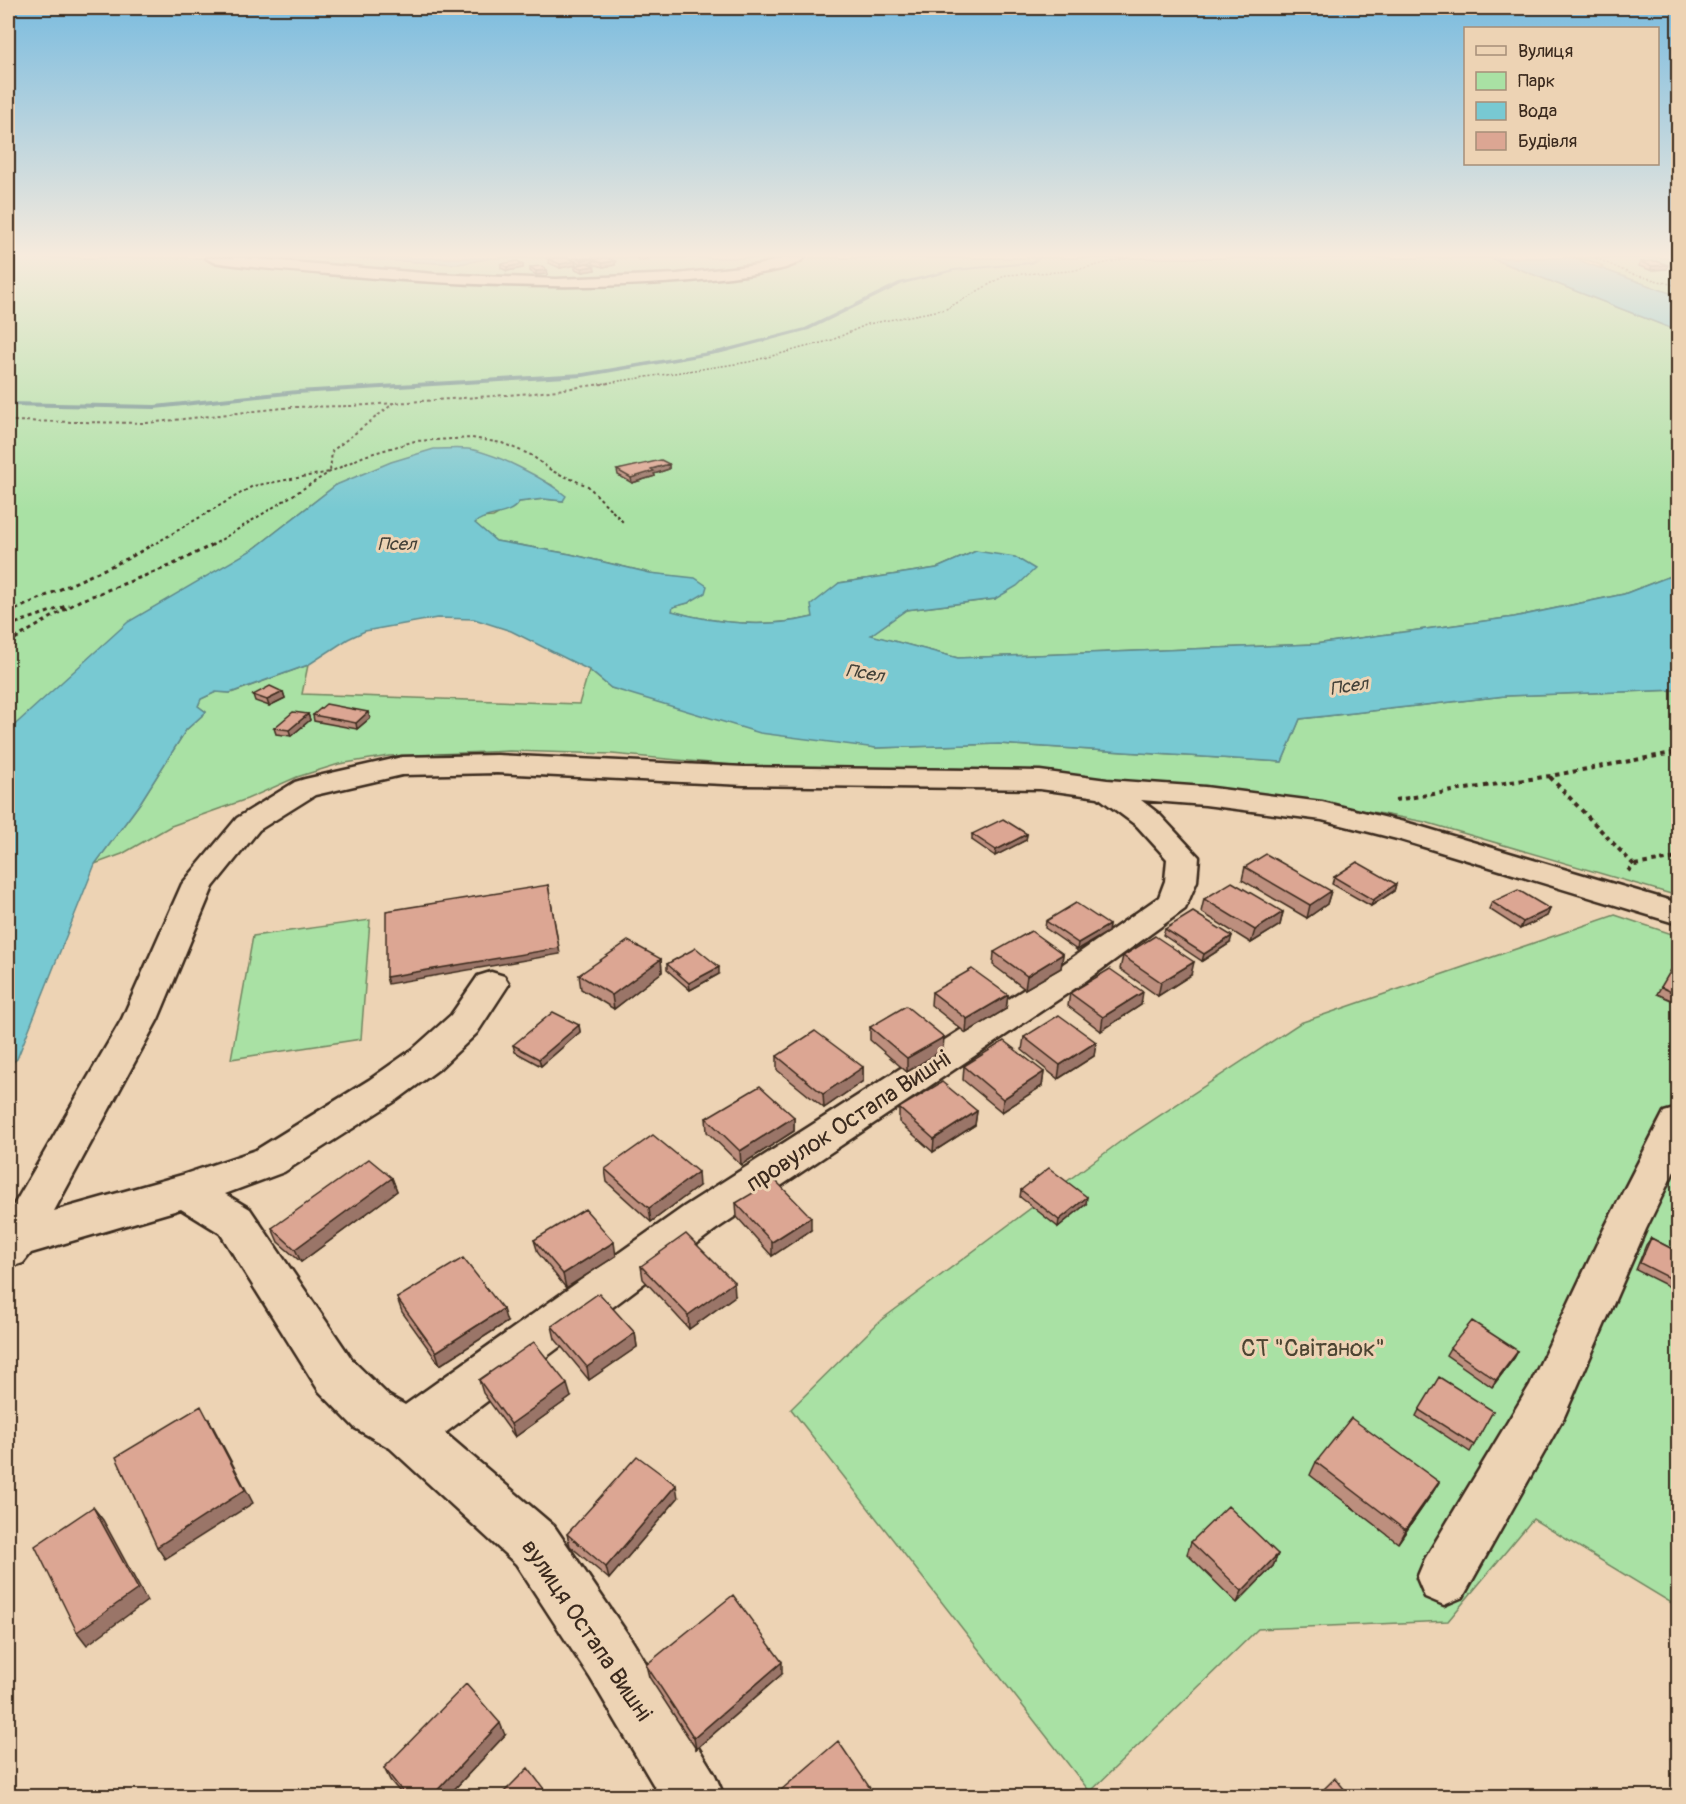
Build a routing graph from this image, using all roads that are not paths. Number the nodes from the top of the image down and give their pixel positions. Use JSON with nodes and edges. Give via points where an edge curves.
{"nodes":[{"id":1,"x":1107,"y":789,"type":"junction"},
{"id":2,"x":1678,"y":914,"type":"edge"},
{"id":3,"x":490,"y":984,"type":"dead end"},
{"id":4,"x":1678,"y":1124,"type":"edge"},
{"id":5,"x":186,"y":1191,"type":"junction"},
{"id":6,"x":12,"y":1244,"type":"edge"},
{"id":7,"x":407,"y":1432,"type":"junction"},
{"id":8,"x":1444,"y":1578,"type":"dead end"},
{"id":9,"x":694,"y":1797,"type":"edge"}],
"edges":[{"from":1,"to":2,"type":"street","via":[[1205,796],[1322,811],[1412,833]]},
{"from":1,"to":6,"type":"street","via":[[1040,780],[744,777],[497,764],[402,766],[305,788],[248,824],[198,884],[140,1019]]},
{"from":1,"to":7,"type":"street","name":"провулок Остапа Вишні","via":[[1148,820],[1183,858],[1181,881],[1173,902],[1068,977],[700,1218]]},
{"from":3,"to":5,"type":"street","via":[[464,1024],[426,1059],[383,1090],[270,1161]]},
{"from":4,"to":8,"type":"street","via":[[1625,1229],[1547,1401]]},
{"from":5,"to":6,"type":"street"},
{"from":5,"to":7,"type":"street","name":"вулиця Остапа Вишні","via":[[235,1221],[336,1376],[372,1412]]},
{"from":7,"to":9,"type":"street","name":"вулиця Остапа Вишні","via":[[535,1545],[611,1659]]}]}
